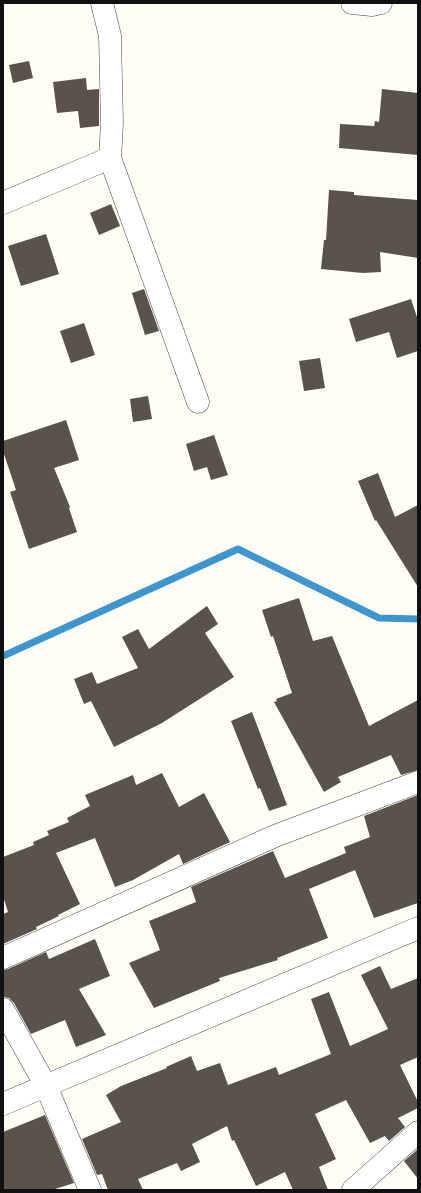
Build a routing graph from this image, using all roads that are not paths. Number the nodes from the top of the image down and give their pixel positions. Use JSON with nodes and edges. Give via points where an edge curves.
{"nodes":[{"id":1,"x":102,"y":3,"type":"edge"},
{"id":2,"x":352,"y":3,"type":"edge"},
{"id":3,"x":381,"y":3,"type":"edge"},
{"id":4,"x":110,"y":158,"type":"junction"},
{"id":5,"x":3,"y":202,"type":"edge"},
{"id":6,"x":198,"y":402,"type":"dead end"},
{"id":7,"x":418,"y":782,"type":"edge"},
{"id":8,"x":418,"y":928,"type":"edge"},
{"id":9,"x":3,"y":958,"type":"edge"},
{"id":10,"x":3,"y":1009,"type":"edge"},
{"id":11,"x":46,"y":1086,"type":"junction"},
{"id":12,"x":3,"y":1104,"type":"edge"},
{"id":13,"x":418,"y":1132,"type":"edge"},
{"id":14,"x":90,"y":1190,"type":"edge"},
{"id":15,"x":353,"y":1190,"type":"edge"}],
"edges":[{"from":1,"to":4,"type":"street","via":[[110,36]]},
{"from":2,"to":3,"type":"street"},
{"from":4,"to":5,"type":"street"},
{"from":4,"to":6,"type":"street"},
{"from":7,"to":9,"type":"street","via":[[275,836]]},
{"from":8,"to":11,"type":"street"},
{"from":10,"to":11,"type":"street"},
{"from":11,"to":12,"type":"street"},
{"from":11,"to":14,"type":"street"},
{"from":13,"to":15,"type":"street"}]}
